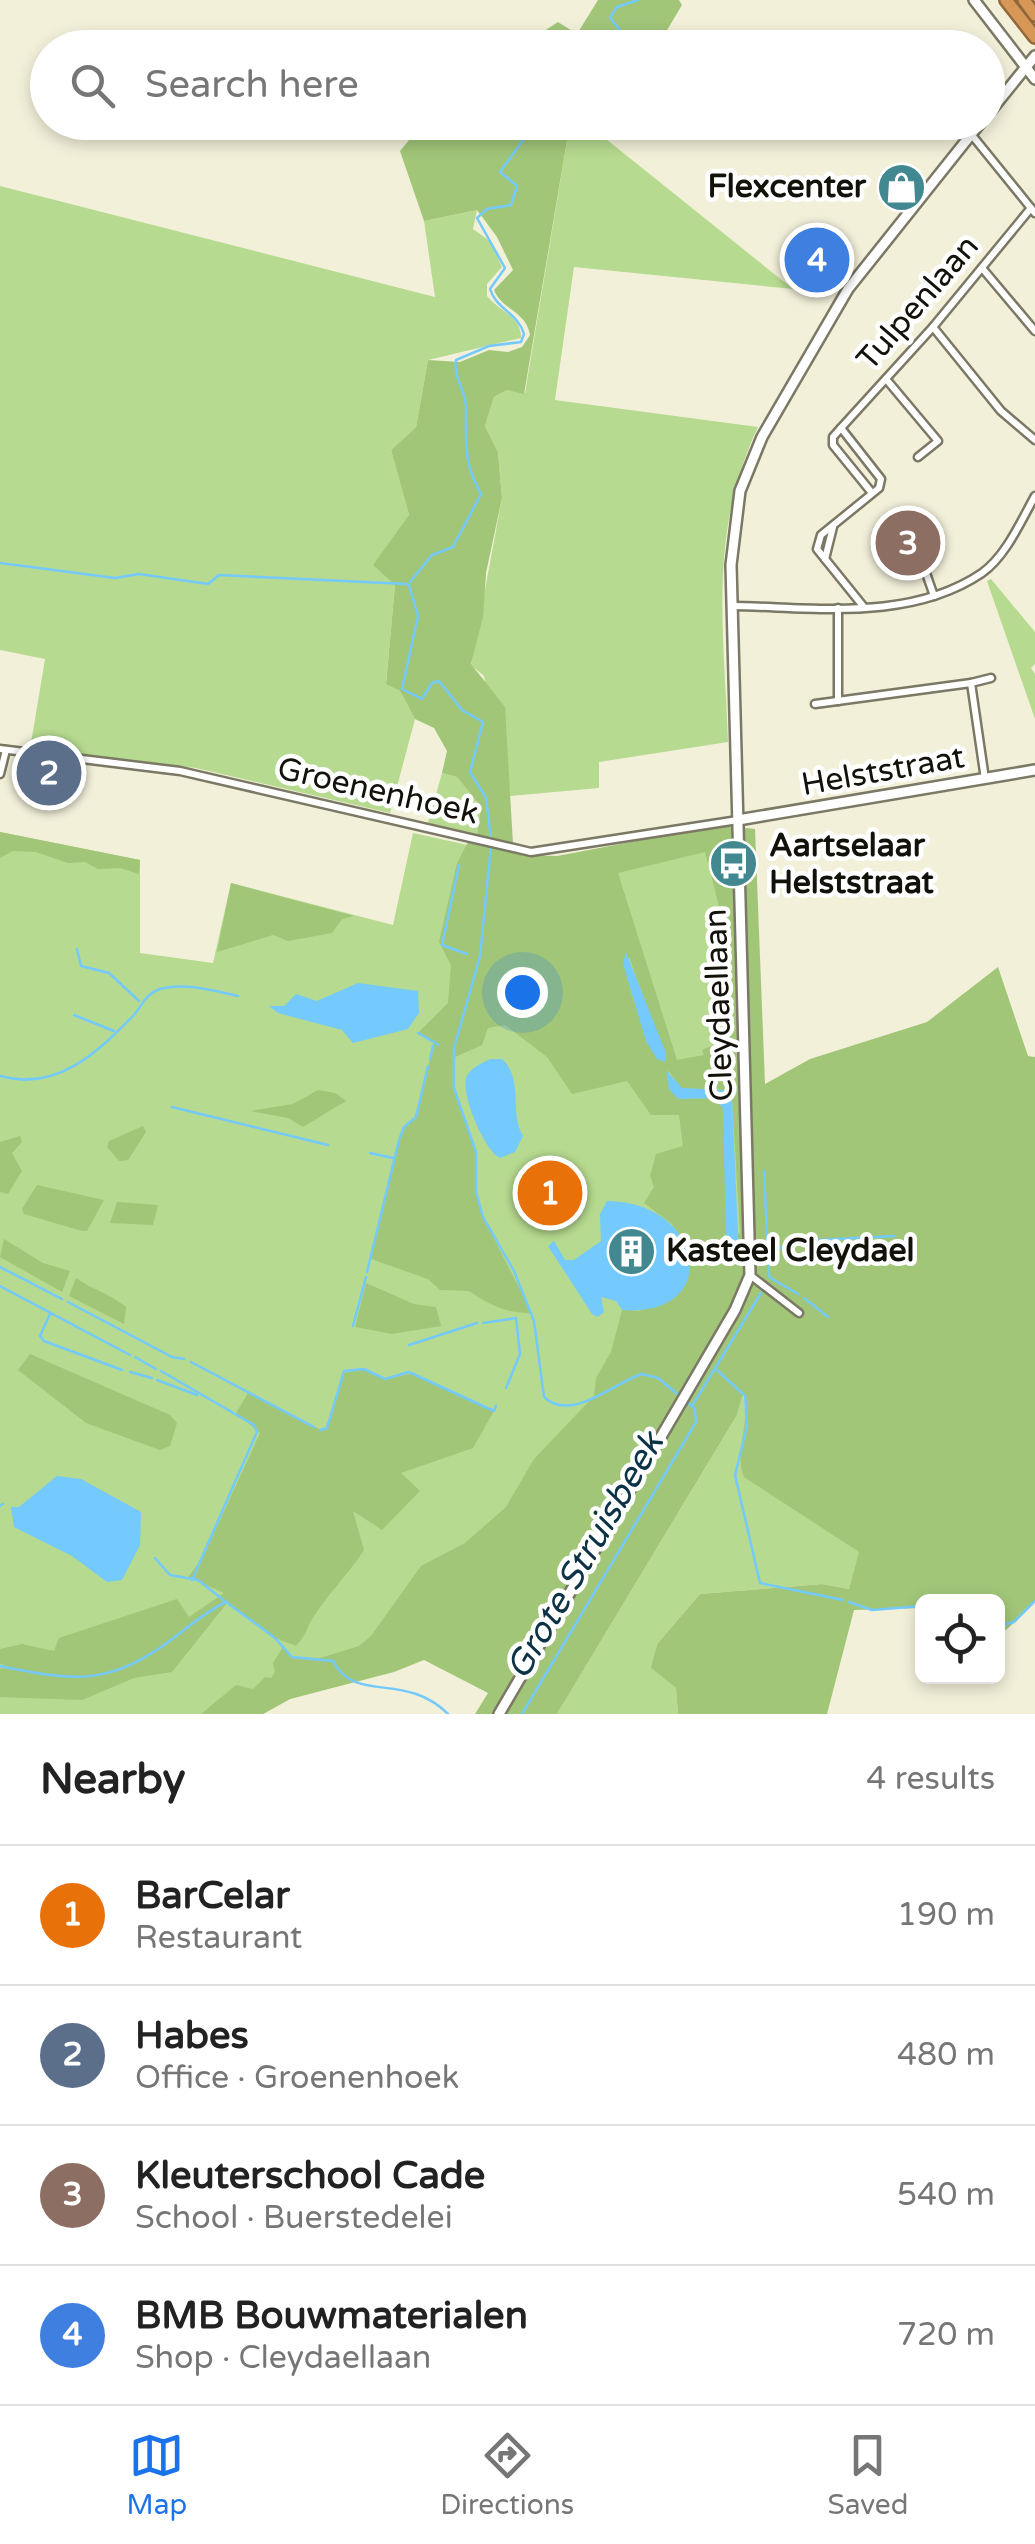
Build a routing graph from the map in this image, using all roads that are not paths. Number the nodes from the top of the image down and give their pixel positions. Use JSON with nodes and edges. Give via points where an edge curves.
{"nodes":[{"id":1,"x":974,"y":0,"type":"edge"},
{"id":2,"x":1006,"y":0,"type":"edge"},
{"id":3,"x":1024,"y":0,"type":"edge"},
{"id":4,"x":1035,"y":15,"type":"edge"},
{"id":5,"x":997,"y":30,"type":"edge"},
{"id":6,"x":1035,"y":36,"type":"edge"},
{"id":7,"x":1005,"y":40,"type":"edge"},
{"id":8,"x":1035,"y":56,"type":"edge"},
{"id":9,"x":1026,"y":67,"type":"junction"},
{"id":10,"x":1035,"y":79,"type":"edge"},
{"id":11,"x":1005,"y":93,"type":"edge"},
{"id":12,"x":967,"y":140,"type":"edge"},
{"id":13,"x":977,"y":140,"type":"edge"},
{"id":14,"x":1033,"y":211,"type":"edge"},
{"id":15,"x":982,"y":268,"type":"junction"},
{"id":16,"x":933,"y":327,"type":"junction"},
{"id":17,"x":1035,"y":330,"type":"edge"},
{"id":18,"x":886,"y":378,"type":"junction"},
{"id":19,"x":841,"y":428,"type":"junction"},
{"id":20,"x":1035,"y":440,"type":"edge"},
{"id":21,"x":918,"y":457,"type":"dead end"},
{"id":22,"x":872,"y":493,"type":"junction"},
{"id":23,"x":1035,"y":496,"type":"edge"},
{"id":24,"x":833,"y":526,"type":"junction"},
{"id":25,"x":920,"y":556,"type":"dead end"},
{"id":26,"x":825,"y":560,"type":"junction"},
{"id":27,"x":934,"y":596,"type":"junction"},
{"id":28,"x":732,"y":606,"type":"junction"},
{"id":29,"x":864,"y":606,"type":"junction"},
{"id":30,"x":838,"y":608,"type":"junction"},
{"id":31,"x":991,"y":678,"type":"dead end"},
{"id":32,"x":971,"y":683,"type":"junction"},
{"id":33,"x":838,"y":701,"type":"junction"},
{"id":34,"x":815,"y":704,"type":"dead end"},
{"id":35,"x":3,"y":749,"type":"edge"},
{"id":36,"x":1035,"y":770,"type":"edge"},
{"id":37,"x":0,"y":774,"type":"edge"},
{"id":38,"x":985,"y":779,"type":"junction"},
{"id":39,"x":738,"y":820,"type":"junction"},
{"id":40,"x":750,"y":1275,"type":"junction"},
{"id":41,"x":799,"y":1313,"type":"dead end"},
{"id":42,"x":499,"y":1714,"type":"edge"}],
"edges":[{"from":1,"to":5,"type":"street"},
{"from":2,"to":6,"type":"highway"},
{"from":3,"to":4,"type":"highway"},
{"from":7,"to":9,"type":"street"},
{"from":8,"to":9,"type":"street"},
{"from":9,"to":10,"type":"street"},
{"from":9,"to":11,"type":"street"},
{"from":12,"to":28,"type":"street","name":"Cleydaellaan","via":[[848,290],[749,462],[732,527]]},
{"from":13,"to":14,"type":"street"},
{"from":14,"to":15,"type":"street","name":"Tulpenlaan"},
{"from":15,"to":16,"type":"street","name":"Tulpenlaan"},
{"from":15,"to":17,"type":"street"},
{"from":16,"to":18,"type":"street","name":"Tulpenlaan"},
{"from":16,"to":20,"type":"street","via":[[1001,411]]},
{"from":18,"to":19,"type":"street","name":"Tulpenlaan"},
{"from":18,"to":21,"type":"street","via":[[938,441]]},
{"from":19,"to":22,"type":"street","via":[[881,479]]},
{"from":19,"to":22,"type":"street","via":[[833,445]]},
{"from":22,"to":24,"type":"street"},
{"from":23,"to":27,"type":"street","via":[[992,563]]},
{"from":24,"to":26,"type":"street"},
{"from":24,"to":26,"type":"street","via":[[816,543]]},
{"from":25,"to":27,"type":"street"},
{"from":26,"to":29,"type":"street"},
{"from":27,"to":29,"type":"street"},
{"from":28,"to":30,"type":"street"},
{"from":28,"to":39,"type":"street","name":"Cleydaellaan"},
{"from":29,"to":30,"type":"street"},
{"from":30,"to":33,"type":"street"},
{"from":31,"to":32,"type":"street"},
{"from":32,"to":33,"type":"street"},
{"from":32,"to":38,"type":"street"},
{"from":33,"to":34,"type":"street"},
{"from":35,"to":37,"type":"street","name":"Groenenhoek"},
{"from":35,"to":39,"type":"street","name":"Groenenhoek","via":[[180,771],[547,853]]},
{"from":36,"to":38,"type":"street","name":"Helststraat"},
{"from":38,"to":39,"type":"street","name":"Helststraat"},
{"from":39,"to":40,"type":"street","name":"Cleydaellaan"},
{"from":40,"to":41,"type":"street"},
{"from":40,"to":42,"type":"street","name":"Cleydaellaan"}]}
